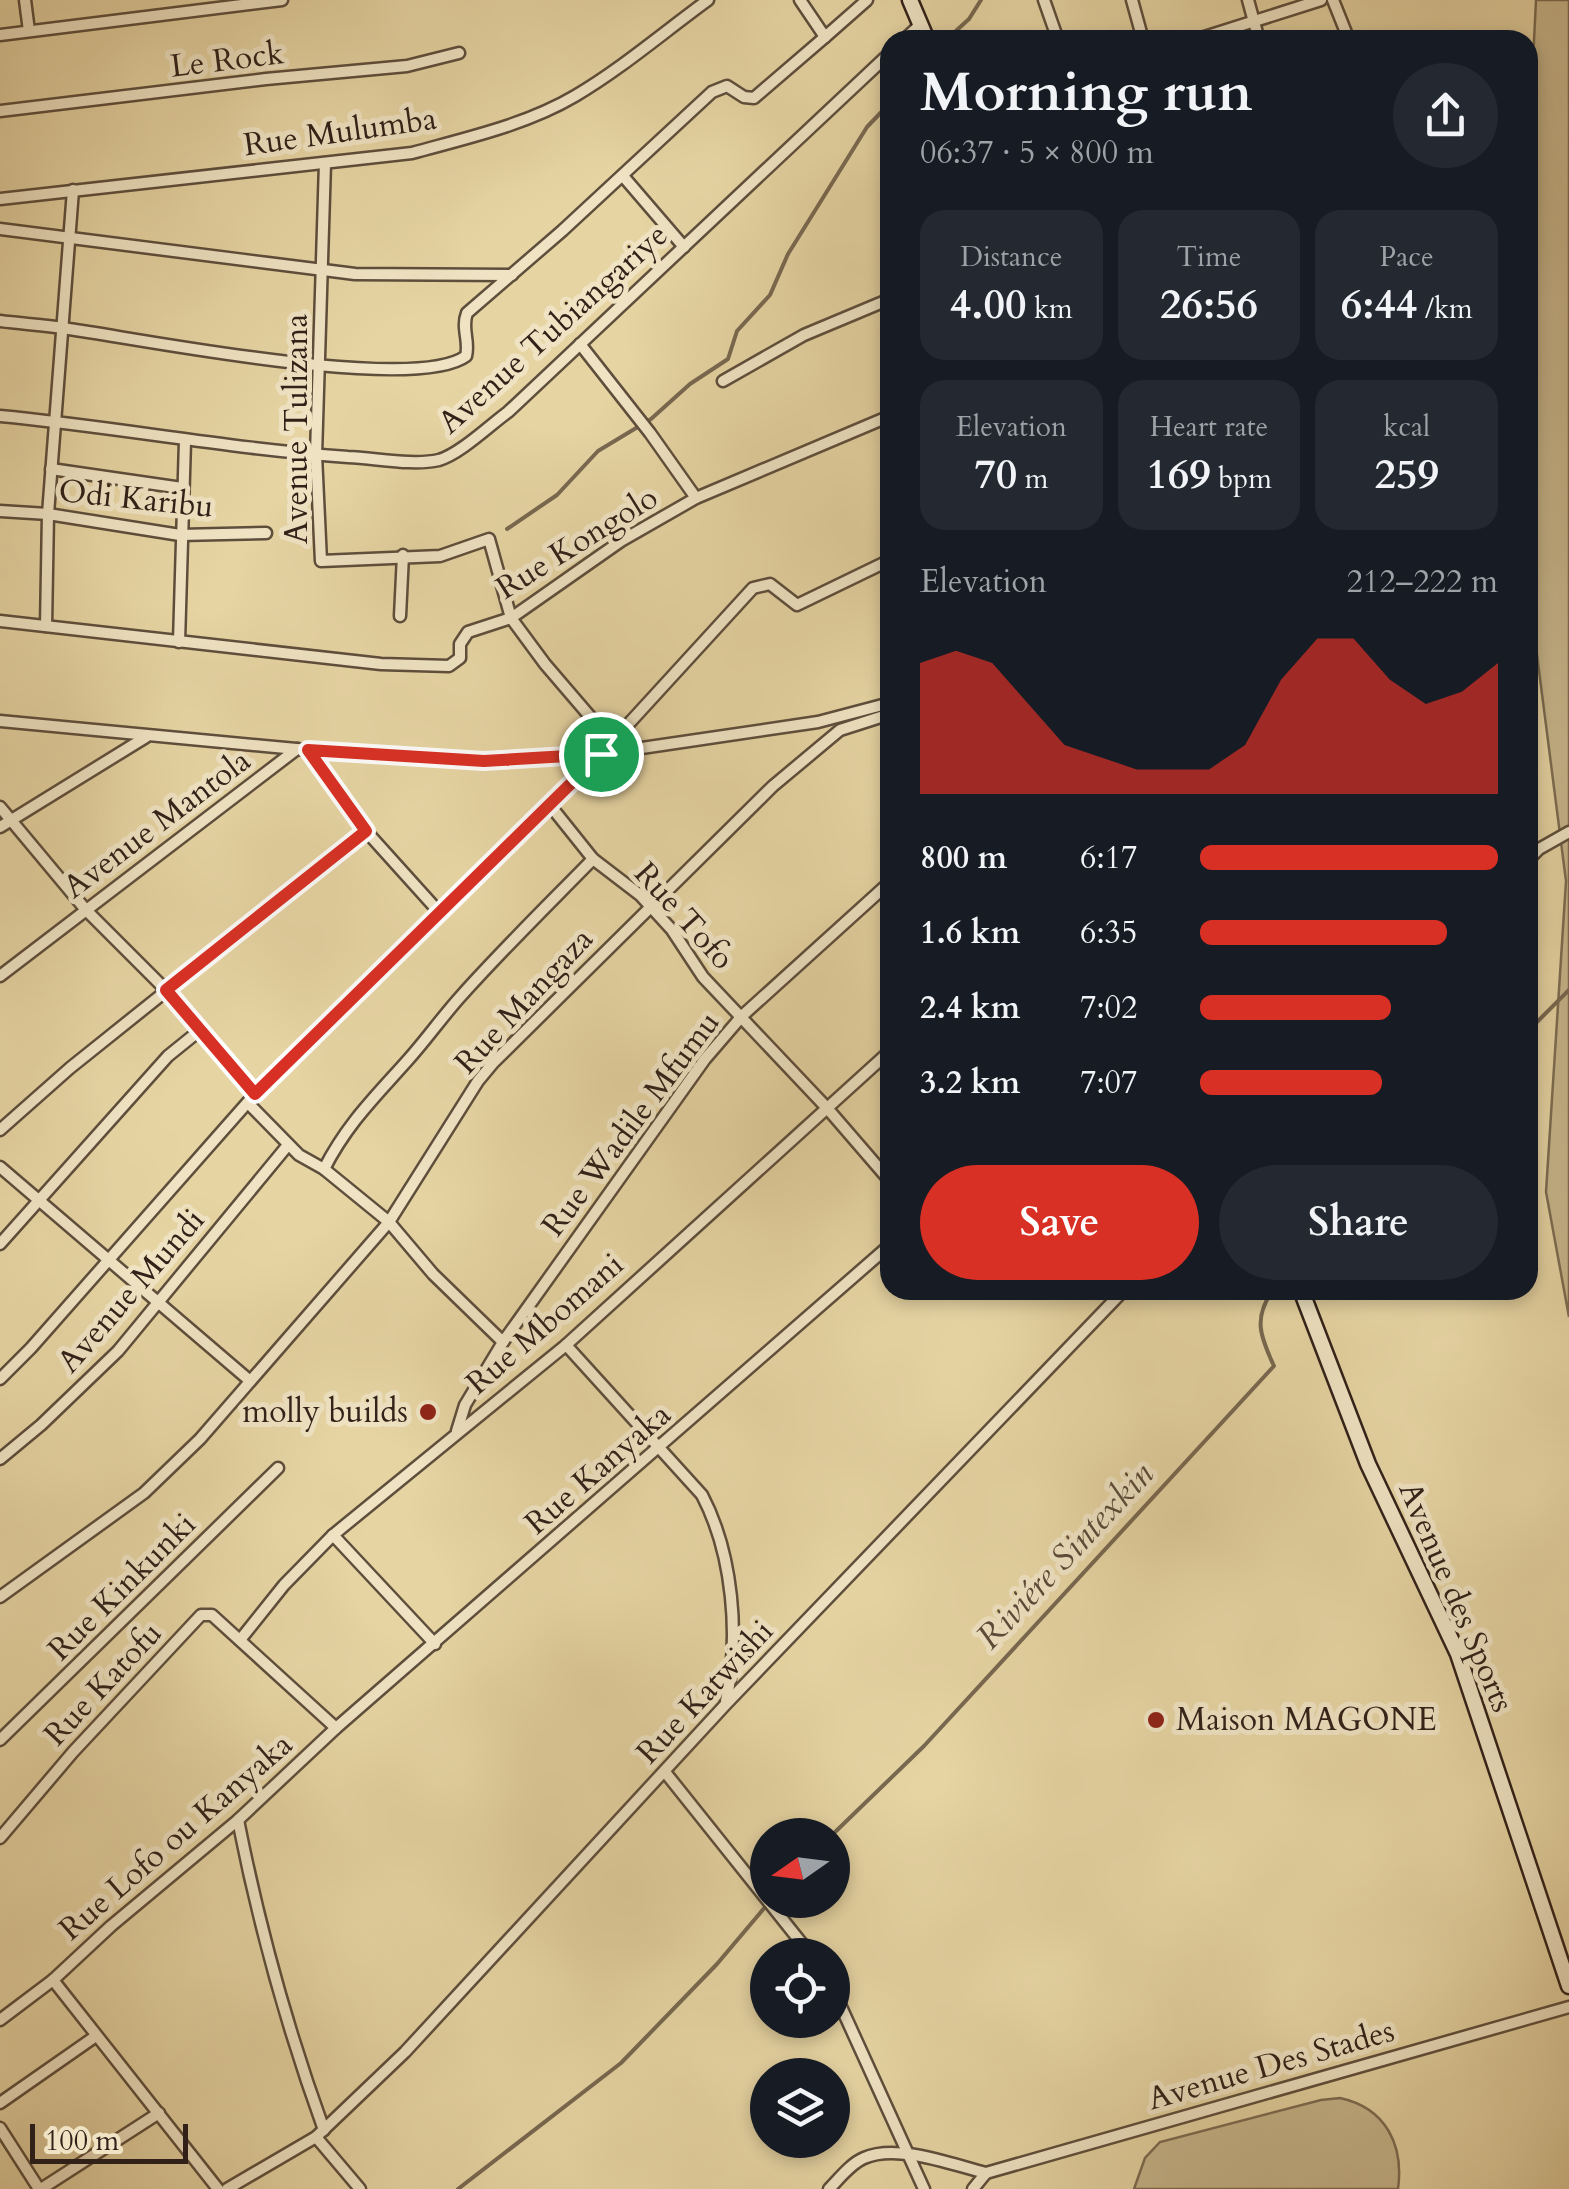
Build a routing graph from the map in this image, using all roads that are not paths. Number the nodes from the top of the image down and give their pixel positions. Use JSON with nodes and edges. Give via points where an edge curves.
{"nodes":[{"id":1,"x":24,"y":0,"type":"edge"},
{"id":2,"x":282,"y":0,"type":"edge"},
{"id":3,"x":708,"y":0,"type":"edge"},
{"id":4,"x":800,"y":0,"type":"edge"},
{"id":5,"x":867,"y":0,"type":"edge"},
{"id":6,"x":910,"y":0,"type":"edge"},
{"id":7,"x":1044,"y":0,"type":"edge"},
{"id":8,"x":1132,"y":0,"type":"edge"},
{"id":9,"x":1248,"y":0,"type":"edge"},
{"id":10,"x":1321,"y":0,"type":"edge"},
{"id":11,"x":1333,"y":0,"type":"edge"},
{"id":12,"x":1252,"y":21,"type":"junction"},
{"id":13,"x":920,"y":24,"type":"junction"},
{"id":14,"x":914,"y":30,"type":"edge"},
{"id":15,"x":923,"y":30,"type":"edge"},
{"id":16,"x":1054,"y":30,"type":"edge"},
{"id":17,"x":1140,"y":30,"type":"edge"},
{"id":18,"x":1225,"y":30,"type":"edge"},
{"id":19,"x":1255,"y":30,"type":"edge"},
{"id":20,"x":1345,"y":30,"type":"edge"},
{"id":21,"x":28,"y":31,"type":"junction"},
{"id":22,"x":0,"y":35,"type":"edge"},
{"id":23,"x":825,"y":37,"type":"junction"},
{"id":24,"x":459,"y":54,"type":"dead end"},
{"id":25,"x":880,"y":62,"type":"edge"},
{"id":26,"x":0,"y":111,"type":"edge"},
{"id":27,"x":325,"y":164,"type":"junction"},
{"id":28,"x":623,"y":176,"type":"junction"},
{"id":29,"x":73,"y":190,"type":"junction"},
{"id":30,"x":0,"y":199,"type":"edge"},
{"id":31,"x":0,"y":229,"type":"edge"},
{"id":32,"x":72,"y":238,"type":"junction"},
{"id":33,"x":684,"y":246,"type":"junction"},
{"id":34,"x":324,"y":271,"type":"junction"},
{"id":35,"x":513,"y":275,"type":"junction"},
{"id":36,"x":880,"y":303,"type":"edge"},
{"id":37,"x":0,"y":322,"type":"edge"},
{"id":38,"x":64,"y":328,"type":"junction"},
{"id":39,"x":580,"y":344,"type":"junction"},
{"id":40,"x":321,"y":365,"type":"junction"},
{"id":41,"x":723,"y":381,"type":"dead end"},
{"id":42,"x":0,"y":416,"type":"edge"},
{"id":43,"x":880,"y":420,"type":"edge"},
{"id":44,"x":58,"y":422,"type":"junction"},
{"id":45,"x":185,"y":441,"type":"junction"},
{"id":46,"x":316,"y":455,"type":"junction"},
{"id":47,"x":52,"y":469,"type":"junction"},
{"id":48,"x":182,"y":488,"type":"junction"},
{"id":49,"x":696,"y":498,"type":"junction"},
{"id":50,"x":0,"y":511,"type":"edge"},
{"id":51,"x":48,"y":514,"type":"junction"},
{"id":52,"x":266,"y":533,"type":"dead end"},
{"id":53,"x":180,"y":536,"type":"junction"},
{"id":54,"x":402,"y":556,"type":"junction"},
{"id":55,"x":880,"y":565,"type":"edge"},
{"id":56,"x":400,"y":616,"type":"dead end"},
{"id":57,"x":511,"y":618,"type":"junction"},
{"id":58,"x":0,"y":621,"type":"edge"},
{"id":59,"x":46,"y":626,"type":"junction"},
{"id":60,"x":179,"y":642,"type":"junction"},
{"id":61,"x":880,"y":706,"type":"edge"},
{"id":62,"x":880,"y":717,"type":"edge"},
{"id":63,"x":0,"y":721,"type":"edge"},
{"id":64,"x":146,"y":736,"type":"junction"},
{"id":65,"x":611,"y":741,"type":"junction"},
{"id":66,"x":303,"y":749,"type":"junction"},
{"id":67,"x":601,"y":754,"type":"junction"},
{"id":68,"x":549,"y":804,"type":"junction"},
{"id":69,"x":0,"y":807,"type":"edge"},
{"id":70,"x":5,"y":824,"type":"edge"},
{"id":71,"x":366,"y":831,"type":"junction"},
{"id":72,"x":1569,"y":832,"type":"edge"},
{"id":73,"x":1538,"y":850,"type":"edge"},
{"id":74,"x":594,"y":859,"type":"junction"},
{"id":75,"x":880,"y":891,"type":"edge"},
{"id":76,"x":650,"y":906,"type":"junction"},
{"id":77,"x":86,"y":910,"type":"junction"},
{"id":78,"x":439,"y":912,"type":"junction"},
{"id":79,"x":0,"y":976,"type":"edge"},
{"id":80,"x":166,"y":990,"type":"junction"},
{"id":81,"x":742,"y":1016,"type":"junction"},
{"id":82,"x":199,"y":1032,"type":"junction"},
{"id":83,"x":880,"y":1060,"type":"edge"},
{"id":84,"x":251,"y":1098,"type":"junction"},
{"id":85,"x":828,"y":1108,"type":"junction"},
{"id":86,"x":0,"y":1130,"type":"edge"},
{"id":87,"x":288,"y":1145,"type":"junction"},
{"id":88,"x":0,"y":1167,"type":"edge"},
{"id":89,"x":324,"y":1169,"type":"junction"},
{"id":90,"x":880,"y":1169,"type":"edge"},
{"id":91,"x":41,"y":1201,"type":"junction"},
{"id":92,"x":389,"y":1222,"type":"junction"},
{"id":93,"x":0,"y":1244,"type":"edge"},
{"id":94,"x":880,"y":1254,"type":"edge"},
{"id":95,"x":107,"y":1262,"type":"junction"},
{"id":96,"x":1114,"y":1300,"type":"edge"},
{"id":97,"x":1305,"y":1300,"type":"edge"},
{"id":98,"x":158,"y":1302,"type":"junction"},
{"id":99,"x":503,"y":1342,"type":"junction"},
{"id":100,"x":566,"y":1345,"type":"junction"},
{"id":101,"x":0,"y":1379,"type":"edge"},
{"id":102,"x":249,"y":1380,"type":"junction"},
{"id":103,"x":456,"y":1432,"type":"junction"},
{"id":104,"x":659,"y":1448,"type":"junction"},
{"id":105,"x":0,"y":1459,"type":"edge"},
{"id":106,"x":278,"y":1468,"type":"dead end"},
{"id":107,"x":332,"y":1535,"type":"junction"},
{"id":108,"x":0,"y":1597,"type":"edge"},
{"id":109,"x":240,"y":1640,"type":"junction"},
{"id":110,"x":435,"y":1644,"type":"junction"},
{"id":111,"x":726,"y":1704,"type":"junction"},
{"id":112,"x":336,"y":1728,"type":"junction"},
{"id":113,"x":0,"y":1740,"type":"edge"},
{"id":114,"x":665,"y":1772,"type":"junction"},
{"id":115,"x":238,"y":1820,"type":"junction"},
{"id":116,"x":0,"y":1838,"type":"edge"},
{"id":117,"x":750,"y":1881,"type":"edge"},
{"id":118,"x":781,"y":1918,"type":"edge"},
{"id":119,"x":797,"y":1938,"type":"edge"},
{"id":120,"x":53,"y":1980,"type":"junction"},
{"id":121,"x":1569,"y":1986,"type":"edge"},
{"id":122,"x":1569,"y":2007,"type":"edge"},
{"id":123,"x":0,"y":2020,"type":"edge"},
{"id":124,"x":850,"y":2027,"type":"edge"},
{"id":125,"x":96,"y":2036,"type":"junction"},
{"id":126,"x":0,"y":2103,"type":"edge"},
{"id":127,"x":159,"y":2113,"type":"junction"},
{"id":128,"x":0,"y":2128,"type":"edge"},
{"id":129,"x":320,"y":2133,"type":"junction"},
{"id":130,"x":908,"y":2154,"type":"junction"},
{"id":131,"x":986,"y":2173,"type":"junction"},
{"id":132,"x":40,"y":2189,"type":"edge"},
{"id":133,"x":218,"y":2189,"type":"edge"},
{"id":134,"x":227,"y":2189,"type":"edge"},
{"id":135,"x":360,"y":2189,"type":"edge"},
{"id":136,"x":828,"y":2189,"type":"edge"},
{"id":137,"x":924,"y":2189,"type":"edge"},
{"id":138,"x":973,"y":2189,"type":"edge"}],
"edges":[{"from":1,"to":21,"type":"street"},
{"from":2,"to":21,"type":"street"},
{"from":3,"to":27,"type":"street","name":"Rue Mulumba","via":[[575,96],[540,113],[412,153]]},
{"from":4,"to":23,"type":"street"},
{"from":5,"to":23,"type":"street"},
{"from":6,"to":13,"type":"street"},
{"from":7,"to":16,"type":"street"},
{"from":8,"to":17,"type":"street"},
{"from":9,"to":12,"type":"street"},
{"from":10,"to":12,"type":"street"},
{"from":11,"to":20,"type":"street"},
{"from":12,"to":18,"type":"street"},
{"from":12,"to":19,"type":"street"},
{"from":13,"to":14,"type":"street"},
{"from":13,"to":15,"type":"street"},
{"from":21,"to":22,"type":"street"},
{"from":23,"to":28,"type":"street","via":[[754,98],[727,86],[712,92]]},
{"from":24,"to":26,"type":"street","name":"Le Rock","via":[[407,66]]},
{"from":25,"to":33,"type":"street","name":"Avenue Tubiangariye"},
{"from":27,"to":29,"type":"street","name":"Rue Mulumba"},
{"from":27,"to":34,"type":"street","name":"Avenue Tulizana"},
{"from":28,"to":33,"type":"street"},
{"from":28,"to":35,"type":"street"},
{"from":29,"to":30,"type":"street","name":"Rue Mulumba"},
{"from":29,"to":32,"type":"street"},
{"from":31,"to":32,"type":"street"},
{"from":32,"to":34,"type":"street"},
{"from":32,"to":38,"type":"street"},
{"from":33,"to":39,"type":"street","name":"Avenue Tubiangariye"},
{"from":34,"to":35,"type":"street"},
{"from":34,"to":40,"type":"street","name":"Avenue Tulizana"},
{"from":35,"to":40,"type":"street","via":[[468,313],[468,346],[459,362],[424,368]]},
{"from":36,"to":41,"type":"street","via":[[804,335]]},
{"from":37,"to":38,"type":"street"},
{"from":38,"to":40,"type":"street"},
{"from":38,"to":44,"type":"street"},
{"from":39,"to":46,"type":"street","name":"Avenue Tubiangariye","via":[[508,412],[447,457],[427,462]]},
{"from":39,"to":49,"type":"street"},
{"from":40,"to":46,"type":"street","name":"Avenue Tulizana"},
{"from":42,"to":44,"type":"street","name":"Avenue Tubiangariye"},
{"from":43,"to":49,"type":"street","name":"Rue Kongolo"},
{"from":44,"to":45,"type":"street","name":"Avenue Tubiangariye"},
{"from":44,"to":47,"type":"street"},
{"from":45,"to":46,"type":"street","name":"Avenue Tubiangariye"},
{"from":45,"to":48,"type":"street"},
{"from":46,"to":54,"type":"street","name":"Avenue Tulizana","via":[[321,561]]},
{"from":47,"to":48,"type":"street"},
{"from":47,"to":51,"type":"street"},
{"from":48,"to":53,"type":"street"},
{"from":49,"to":57,"type":"street","name":"Rue Kongolo"},
{"from":50,"to":51,"type":"street","name":"Odi Karibu"},
{"from":51,"to":53,"type":"street","name":"Odi Karibu"},
{"from":51,"to":59,"type":"street"},
{"from":52,"to":53,"type":"street","name":"Odi Karibu"},
{"from":53,"to":60,"type":"street"},
{"from":54,"to":56,"type":"street"},
{"from":54,"to":57,"type":"street","name":"Avenue Tulizana","via":[[440,556],[491,541]]},
{"from":55,"to":65,"type":"street","via":[[796,604],[770,584],[758,584]]},
{"from":57,"to":60,"type":"street","name":"Rue Kongolo","via":[[468,632],[460,658],[449,666]]},
{"from":57,"to":65,"type":"street"},
{"from":58,"to":59,"type":"street"},
{"from":59,"to":60,"type":"street"},
{"from":61,"to":67,"type":"street","via":[[818,722]]},
{"from":62,"to":76,"type":"street","name":"Rue Mangaza","via":[[827,740]]},
{"from":63,"to":64,"type":"street"},
{"from":64,"to":66,"type":"street"},
{"from":64,"to":70,"type":"street"},
{"from":65,"to":67,"type":"street"},
{"from":66,"to":67,"type":"street","via":[[484,761]]},
{"from":66,"to":71,"type":"street"},
{"from":66,"to":77,"type":"street","name":"Avenue Mantola"},
{"from":67,"to":68,"type":"street"},
{"from":68,"to":74,"type":"street","name":"Rue Tofo"},
{"from":68,"to":78,"type":"street"},
{"from":69,"to":70,"type":"street"},
{"from":70,"to":77,"type":"street"},
{"from":71,"to":78,"type":"street"},
{"from":71,"to":80,"type":"street"},
{"from":72,"to":73,"type":"street"},
{"from":74,"to":76,"type":"street","name":"Rue Tofo"},
{"from":74,"to":89,"type":"street","via":[[368,1101]]},
{"from":75,"to":81,"type":"street","name":"Rue Wadile Mfumu"},
{"from":76,"to":81,"type":"street","name":"Rue Tofo"},
{"from":76,"to":92,"type":"street","name":"Rue Mangaza","via":[[478,1081]]},
{"from":77,"to":79,"type":"street","name":"Avenue Mantola"},
{"from":77,"to":80,"type":"street"},
{"from":78,"to":84,"type":"street"},
{"from":80,"to":82,"type":"street"},
{"from":80,"to":86,"type":"street"},
{"from":81,"to":85,"type":"street","name":"Rue Tofo"},
{"from":81,"to":99,"type":"street","name":"Rue Wadile Mfumu"},
{"from":82,"to":84,"type":"street"},
{"from":82,"to":91,"type":"street","via":[[168,1056]]},
{"from":83,"to":85,"type":"street","name":"Rue Mbomani"},
{"from":84,"to":87,"type":"street"},
{"from":84,"to":95,"type":"street"},
{"from":85,"to":90,"type":"street","name":"Rue Tofo"},
{"from":85,"to":100,"type":"street","name":"Rue Mbomani"},
{"from":87,"to":89,"type":"street"},
{"from":87,"to":98,"type":"street","name":"Avenue Mundi"},
{"from":88,"to":91,"type":"street"},
{"from":89,"to":92,"type":"street"},
{"from":91,"to":93,"type":"street"},
{"from":91,"to":95,"type":"street"},
{"from":92,"to":99,"type":"street"},
{"from":92,"to":102,"type":"street","name":"Rue Mangaza"},
{"from":94,"to":104,"type":"street","name":"Rue Kanyaka"},
{"from":95,"to":98,"type":"street"},
{"from":95,"to":101,"type":"street"},
{"from":96,"to":111,"type":"street","name":"Rue Katwishi"},
{"from":97,"to":121,"type":"street","name":"Avenue des Sports","via":[[1368,1464],[1458,1654]]},
{"from":98,"to":102,"type":"street"},
{"from":98,"to":105,"type":"street","name":"Avenue Mundi","via":[[118,1351]]},
{"from":99,"to":103,"type":"street","name":"Rue Wadile Mfumu"},
{"from":100,"to":103,"type":"street","name":"Rue Mbomani"},
{"from":100,"to":104,"type":"street"},
{"from":102,"to":108,"type":"street","name":"Rue Mangaza","via":[[144,1492]]},
{"from":103,"to":107,"type":"street","name":"Rue Mbomani"},
{"from":104,"to":110,"type":"street","name":"Rue Kanyaka"},
{"from":104,"to":111,"type":"street","via":[[702,1495],[718,1537],[734,1654]]},
{"from":106,"to":113,"type":"street","name":"Rue Kinkunki"},
{"from":107,"to":109,"type":"street","name":"Rue Mbomani"},
{"from":107,"to":110,"type":"street"},
{"from":109,"to":112,"type":"street"},
{"from":109,"to":116,"type":"street","name":"Rue Katofu","via":[[201,1615]]},
{"from":110,"to":112,"type":"street","name":"Rue Kanyaka"},
{"from":111,"to":114,"type":"street","name":"Rue Katwishi"},
{"from":112,"to":115,"type":"street","name":"Rue Lofo ou Kanyaka"},
{"from":114,"to":117,"type":"street"},
{"from":114,"to":129,"type":"street","name":"Rue Katwishi","via":[[405,2052]]},
{"from":115,"to":120,"type":"street","name":"Rue Lofo ou Kanyaka"},
{"from":115,"to":129,"type":"street","via":[[257,1919]]},
{"from":118,"to":119,"type":"street"},
{"from":120,"to":123,"type":"street","name":"Rue Lofo ou Kanyaka"},
{"from":120,"to":125,"type":"street"},
{"from":122,"to":131,"type":"street","name":"Avenue Des Stades"},
{"from":124,"to":130,"type":"street"},
{"from":125,"to":126,"type":"street"},
{"from":125,"to":127,"type":"street"},
{"from":127,"to":132,"type":"street"},
{"from":127,"to":133,"type":"street"},
{"from":128,"to":132,"type":"street"},
{"from":129,"to":134,"type":"street","name":"Rue Katwishi"},
{"from":129,"to":135,"type":"street"},
{"from":130,"to":131,"type":"street"},
{"from":130,"to":136,"type":"street","via":[[863,2158]]},
{"from":130,"to":137,"type":"street"},
{"from":131,"to":138,"type":"street"}]}
